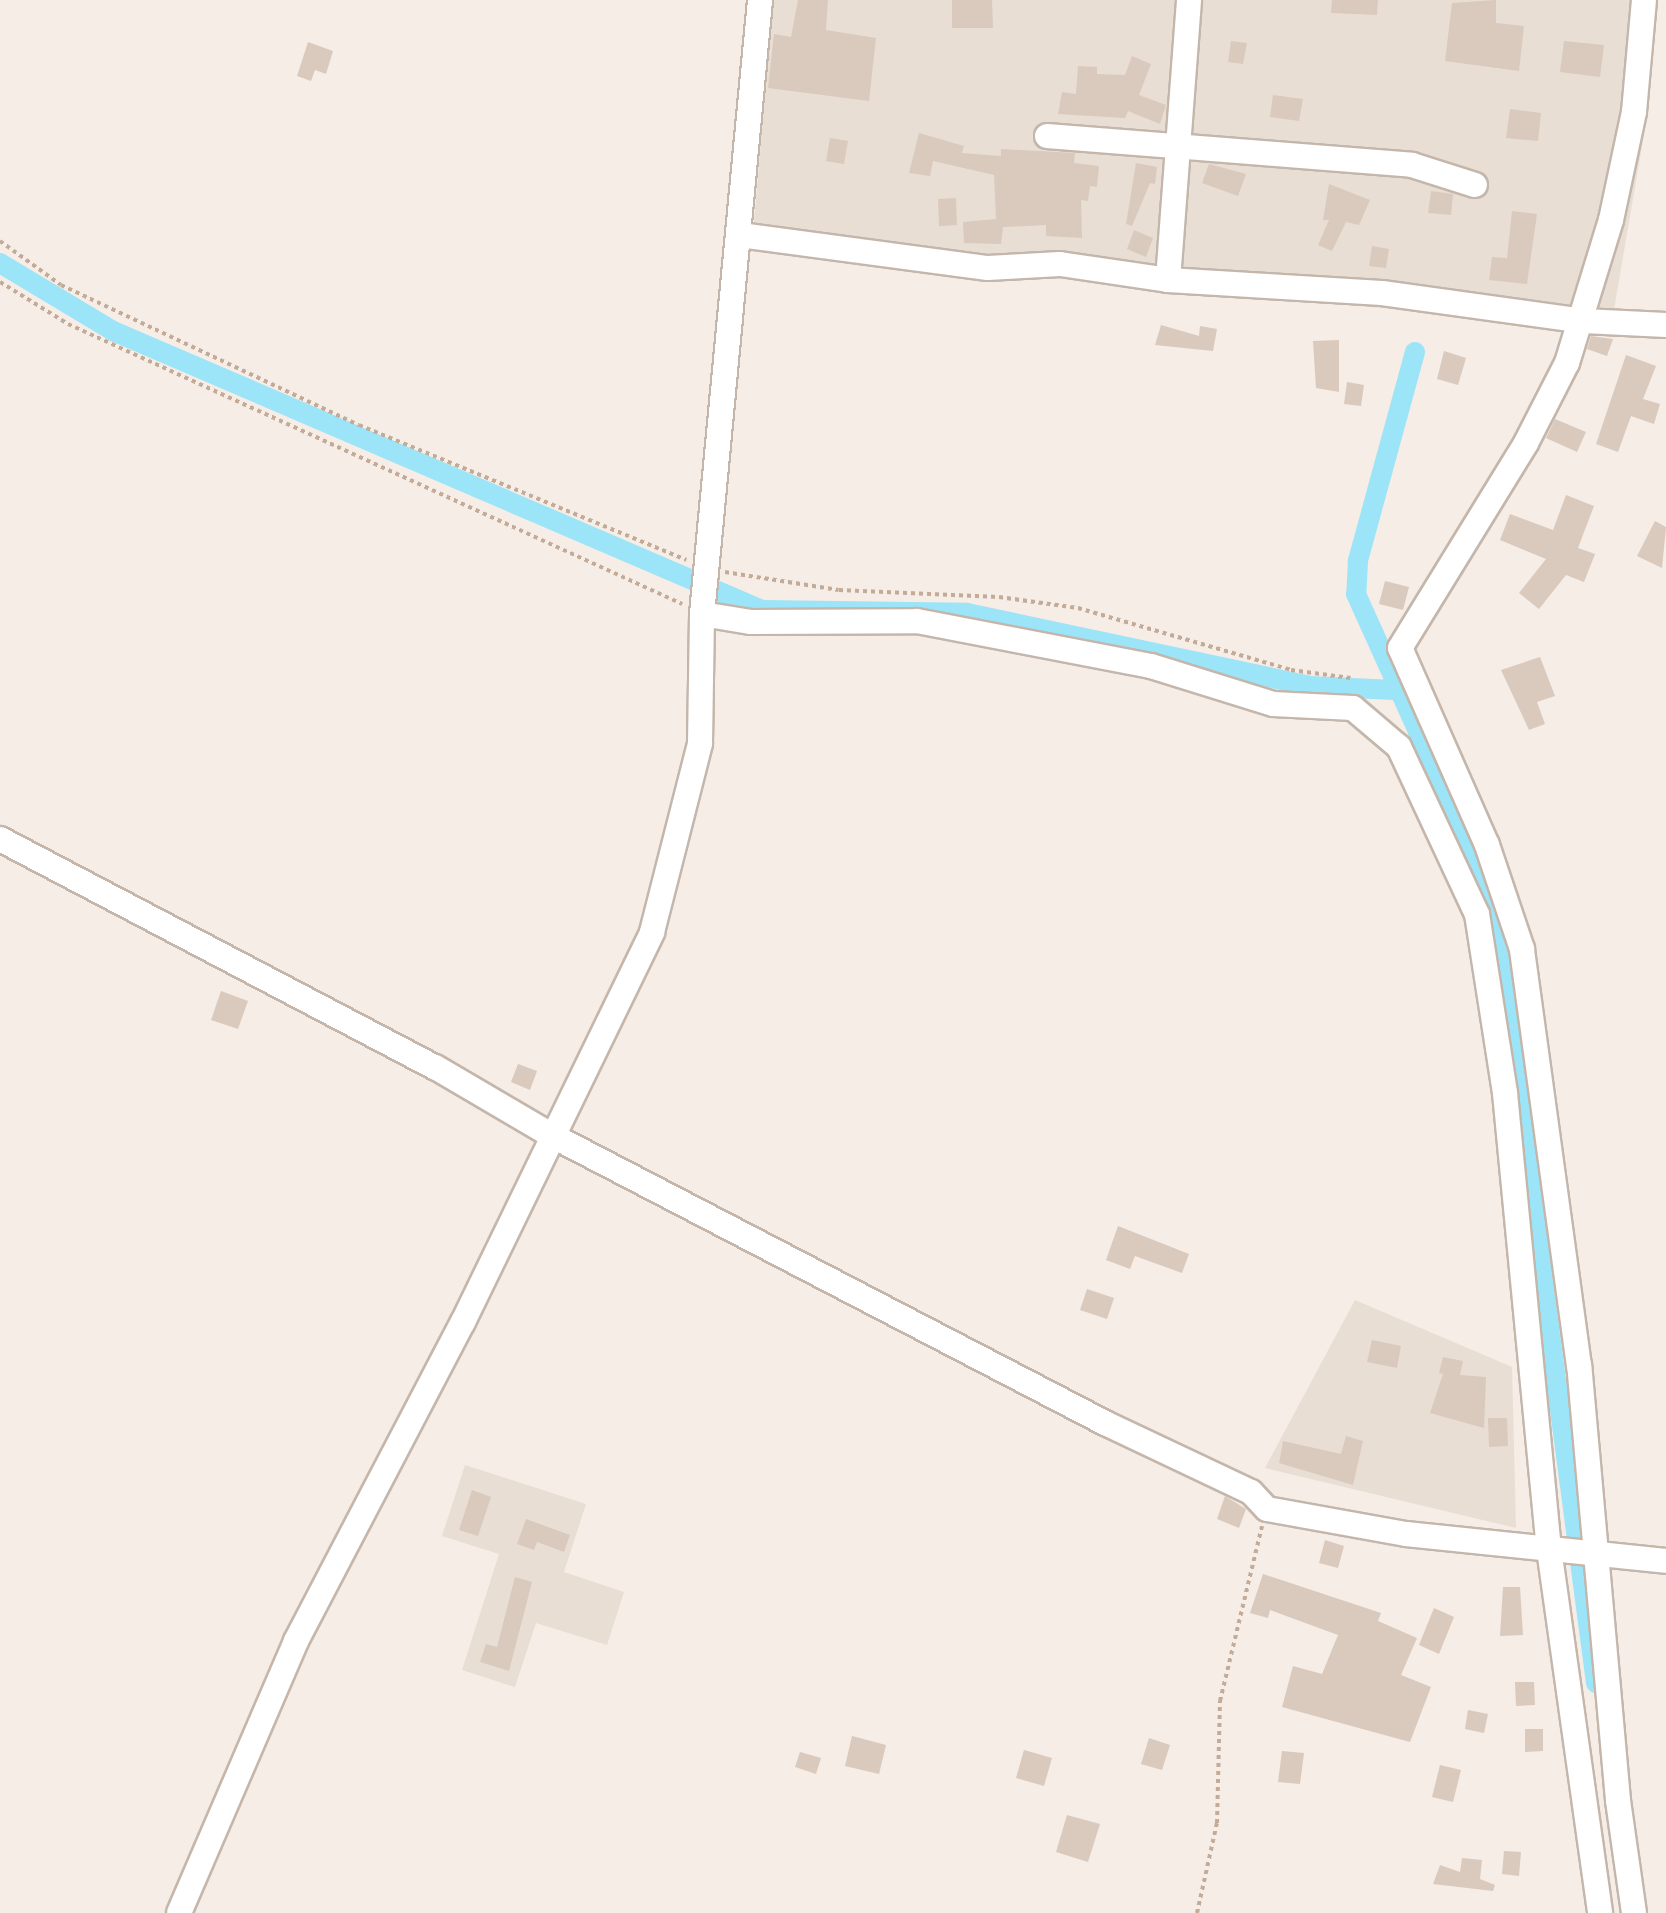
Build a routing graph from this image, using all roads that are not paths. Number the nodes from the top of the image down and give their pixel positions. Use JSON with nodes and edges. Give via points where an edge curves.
{"nodes":[{"id":1,"x":760,"y":0,"type":"edge"},
{"id":2,"x":1189,"y":0,"type":"edge"},
{"id":3,"x":1644,"y":0,"type":"edge"},
{"id":4,"x":1047,"y":136,"type":"dead end"},
{"id":5,"x":1175,"y":143,"type":"junction"},
{"id":6,"x":1475,"y":185,"type":"dead end"},
{"id":7,"x":740,"y":235,"type":"junction"},
{"id":8,"x":1168,"y":280,"type":"junction"},
{"id":9,"x":1583,"y":321,"type":"junction"},
{"id":10,"x":1666,"y":325,"type":"edge"},
{"id":11,"x":702,"y":614,"type":"junction"},
{"id":12,"x":3,"y":836,"type":"edge"},
{"id":13,"x":551,"y":1135,"type":"junction"},
{"id":14,"x":1553,"y":1550,"type":"junction"},
{"id":15,"x":1594,"y":1552,"type":"junction"},
{"id":16,"x":1666,"y":1561,"type":"edge"},
{"id":17,"x":179,"y":1913,"type":"edge"},
{"id":18,"x":1600,"y":1913,"type":"edge"},
{"id":19,"x":1634,"y":1913,"type":"edge"}],
"edges":[{"from":1,"to":7,"type":"street"},
{"from":2,"to":5,"type":"street"},
{"from":3,"to":9,"type":"street","via":[[1634,112]]},
{"from":4,"to":5,"type":"street"},
{"from":5,"to":6,"type":"street","via":[[1412,165]]},
{"from":5,"to":8,"type":"street"},
{"from":7,"to":8,"type":"street","via":[[988,268],[1060,264]]},
{"from":7,"to":11,"type":"street"},
{"from":8,"to":9,"type":"street","via":[[1382,293]]},
{"from":9,"to":10,"type":"street"},
{"from":9,"to":15,"type":"street","via":[[1526,443],[1400,648],[1487,845],[1522,949],[1572,1313]]},
{"from":11,"to":13,"type":"street","via":[[700,743],[652,932]]},
{"from":11,"to":14,"type":"street","via":[[751,622],[917,621],[1151,666],[1273,704],[1353,708],[1399,747],[1477,914],[1505,1093]]},
{"from":12,"to":13,"type":"street","via":[[435,1067]]},
{"from":13,"to":14,"type":"street","via":[[1105,1423],[1251,1492],[1267,1509],[1406,1534]]},
{"from":13,"to":17,"type":"street","via":[[463,1322],[296,1641]]},
{"from":14,"to":15,"type":"street"},
{"from":14,"to":18,"type":"street"},
{"from":15,"to":16,"type":"street"},
{"from":15,"to":19,"type":"street"}]}
